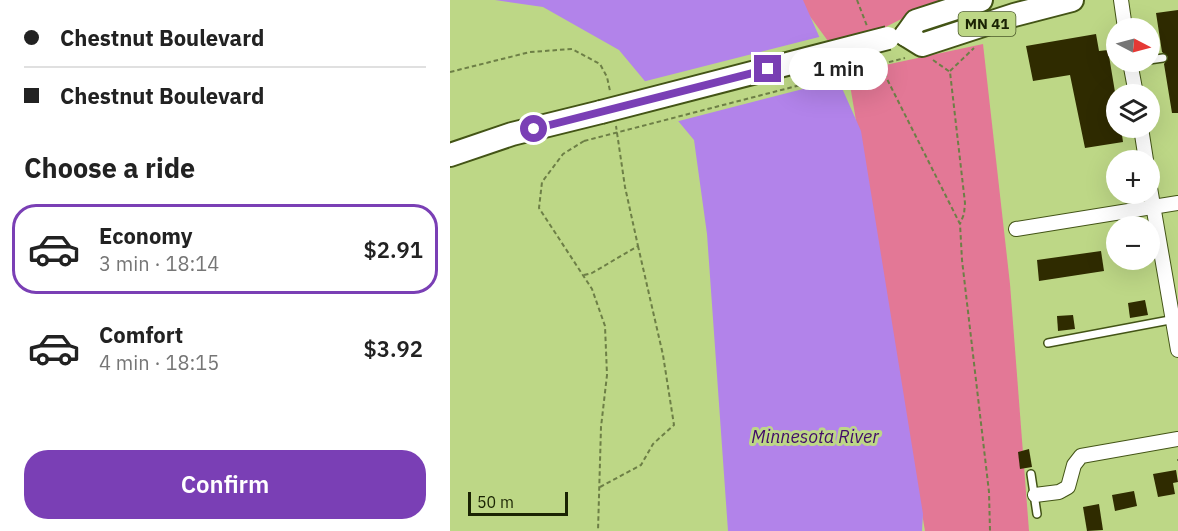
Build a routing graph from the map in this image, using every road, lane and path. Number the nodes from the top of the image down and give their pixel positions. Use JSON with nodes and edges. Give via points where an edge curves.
{"nodes":[{"id":1,"x":981,"y":0,"type":"edge"},
{"id":2,"x":1072,"y":0,"type":"edge"},
{"id":3,"x":1121,"y":0,"type":"edge"},
{"id":4,"x":1124,"y":18,"type":"edge"},
{"id":5,"x":906,"y":35,"type":"junction"},
{"id":6,"x":978,"y":44,"type":"dead end"},
{"id":7,"x":905,"y":58,"type":"dead end"},
{"id":8,"x":928,"y":58,"type":"dead end"},
{"id":9,"x":1160,"y":58,"type":"edge"},
{"id":10,"x":1163,"y":58,"type":"dead end"},
{"id":11,"x":600,"y":64,"type":"dead end"},
{"id":12,"x":450,"y":72,"type":"edge"},
{"id":13,"x":950,"y":72,"type":"junction"},
{"id":14,"x":885,"y":74,"type":"dead end"},
{"id":15,"x":620,"y":150,"type":"dead end"},
{"id":16,"x":450,"y":155,"type":"edge"},
{"id":17,"x":1178,"y":203,"type":"edge"},
{"id":18,"x":1153,"y":204,"type":"edge"},
{"id":19,"x":1153,"y":207,"type":"junction"},
{"id":20,"x":960,"y":224,"type":"junction"},
{"id":21,"x":1016,"y":229,"type":"dead end"},
{"id":22,"x":638,"y":246,"type":"junction"},
{"id":23,"x":583,"y":275,"type":"junction"},
{"id":24,"x":1175,"y":319,"type":"edge"},
{"id":25,"x":1048,"y":344,"type":"dead end"},
{"id":26,"x":1178,"y":350,"type":"edge"},
{"id":27,"x":1178,"y":440,"type":"edge"},
{"id":28,"x":1031,"y":474,"type":"dead end"},
{"id":29,"x":600,"y":487,"type":"junction"},
{"id":30,"x":1035,"y":495,"type":"junction"},
{"id":31,"x":1037,"y":513,"type":"dead end"},
{"id":32,"x":598,"y":531,"type":"edge"},
{"id":33,"x":990,"y":531,"type":"edge"}],
"edges":[{"from":1,"to":5,"type":"main road","number":"MN 41","via":[[916,21]]},
{"from":2,"to":5,"type":"main road","number":"MN 41","via":[[922,45]]},
{"from":3,"to":4,"type":"street"},
{"from":5,"to":16,"type":"main road","number":"MN 41","bridge":true,"via":[[512,134]]},
{"from":6,"to":13,"type":"path"},
{"from":7,"to":23,"type":"path","bridge":true,"via":[[584,141],[563,154],[542,182],[540,208]]},
{"from":8,"to":13,"type":"path"},
{"from":9,"to":10,"type":"lane"},
{"from":11,"to":12,"type":"path","via":[[572,49],[547,50]]},
{"from":13,"to":20,"type":"path","via":[[965,203]]},
{"from":14,"to":20,"type":"path"},
{"from":15,"to":22,"type":"path"},
{"from":17,"to":19,"type":"street"},
{"from":18,"to":19,"type":"street"},
{"from":19,"to":21,"type":"street"},
{"from":19,"to":24,"type":"street"},
{"from":20,"to":33,"type":"path"},
{"from":22,"to":23,"type":"path"},
{"from":22,"to":29,"type":"path","via":[[663,355],[674,425],[653,444],[641,465]]},
{"from":23,"to":29,"type":"path","via":[[605,326],[607,375]]},
{"from":24,"to":25,"type":"lane"},
{"from":24,"to":26,"type":"street"},
{"from":27,"to":30,"type":"street","via":[[1082,456],[1074,465],[1068,487]]},
{"from":28,"to":30,"type":"lane"},
{"from":29,"to":32,"type":"path"},
{"from":30,"to":31,"type":"lane"}]}
